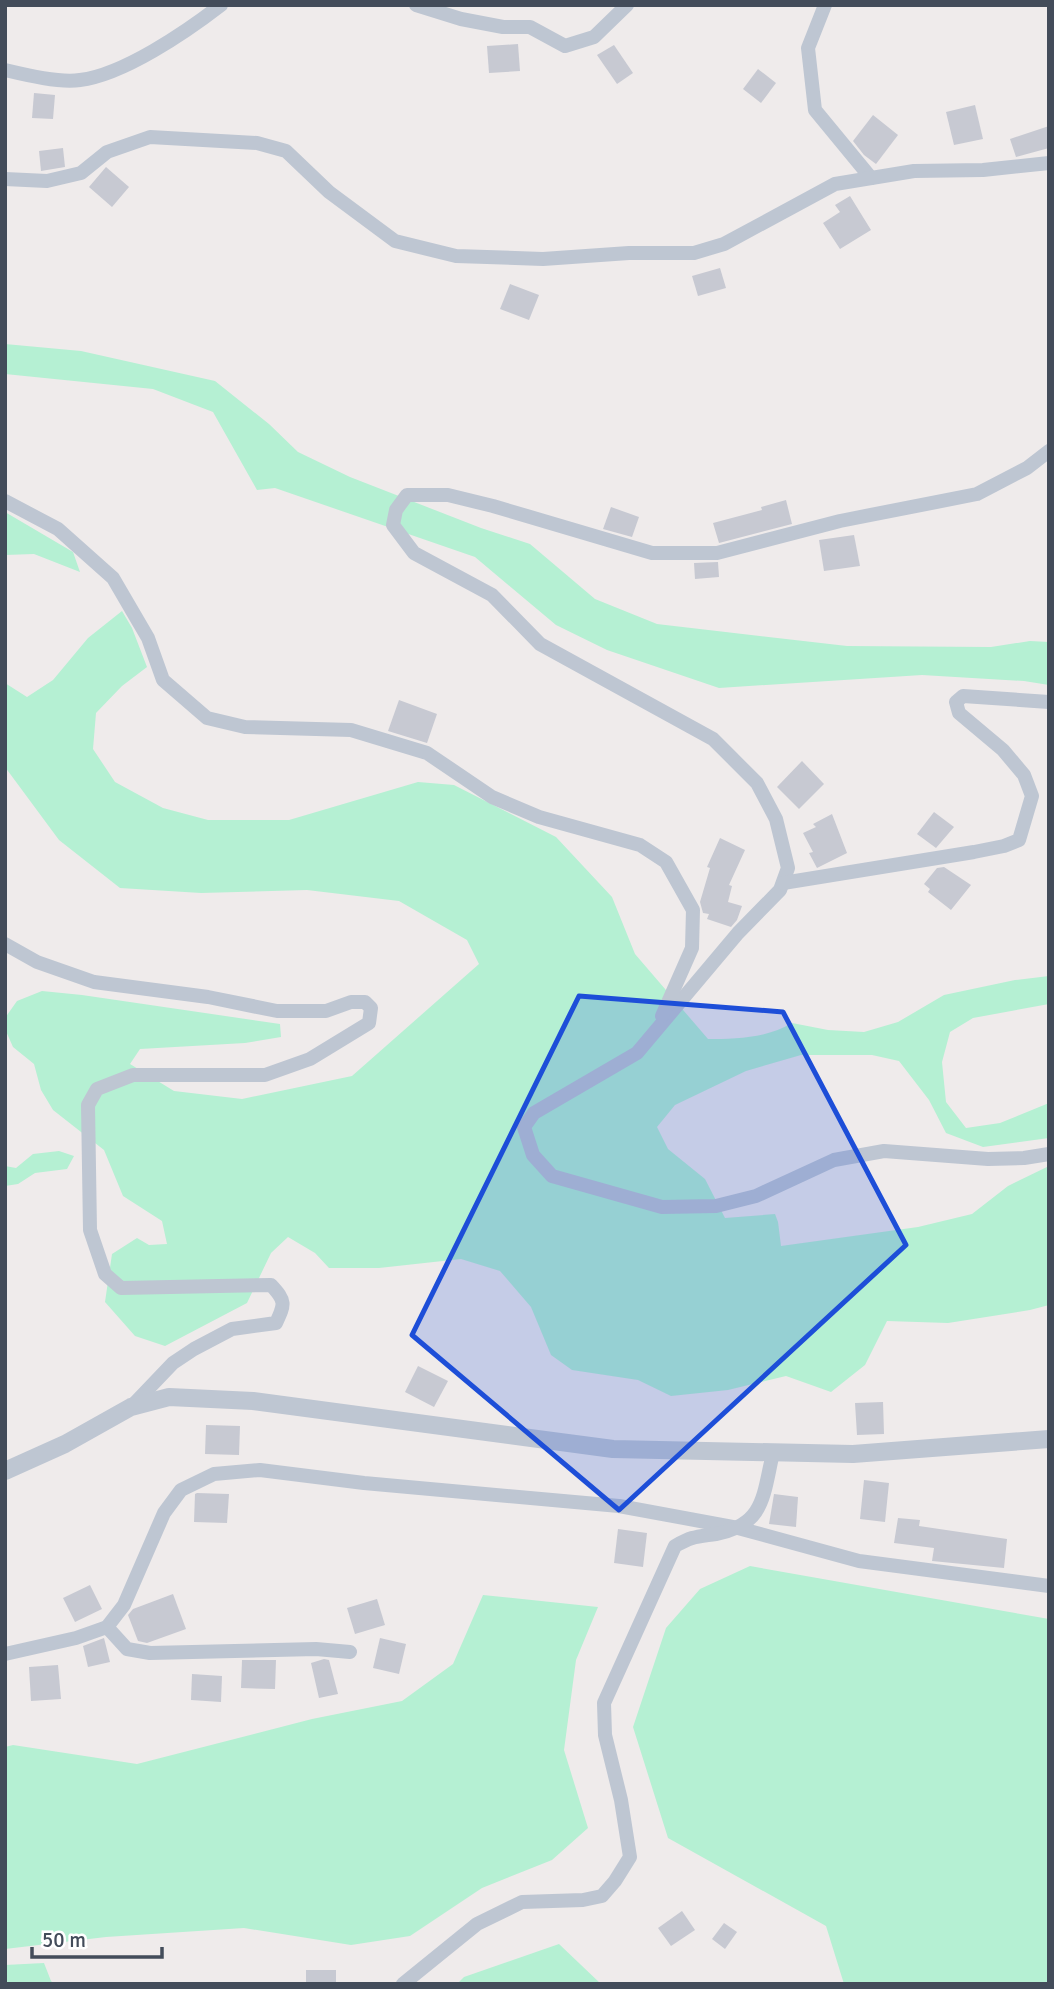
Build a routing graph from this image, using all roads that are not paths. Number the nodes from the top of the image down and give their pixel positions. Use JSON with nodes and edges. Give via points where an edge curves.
{"nodes":[{"id":1,"x":220,"y":5,"type":"edge"},
{"id":2,"x":416,"y":5,"type":"edge"},
{"id":3,"x":627,"y":5,"type":"edge"},
{"id":4,"x":825,"y":5,"type":"edge"},
{"id":5,"x":5,"y":70,"type":"edge"},
{"id":6,"x":1049,"y":163,"type":"edge"},
{"id":7,"x":871,"y":178,"type":"junction"},
{"id":8,"x":5,"y":179,"type":"edge"},
{"id":9,"x":1049,"y":450,"type":"edge"},
{"id":10,"x":5,"y":501,"type":"edge"},
{"id":11,"x":1049,"y":702,"type":"edge"},
{"id":12,"x":783,"y":883,"type":"junction"},
{"id":13,"x":5,"y":944,"type":"edge"},
{"id":14,"x":654,"y":1033,"type":"junction"},
{"id":15,"x":1049,"y":1154,"type":"edge"},
{"id":16,"x":131,"y":1407,"type":"junction"},
{"id":17,"x":1049,"y":1439,"type":"edge"},
{"id":18,"x":774,"y":1453,"type":"junction"},
{"id":19,"x":5,"y":1471,"type":"edge"},
{"id":20,"x":738,"y":1528,"type":"junction"},
{"id":21,"x":1049,"y":1586,"type":"edge"},
{"id":22,"x":107,"y":1627,"type":"junction"},
{"id":23,"x":350,"y":1651,"type":"dead end"},
{"id":24,"x":5,"y":1654,"type":"edge"},
{"id":25,"x":403,"y":1984,"type":"edge"}],
"edges":[{"from":1,"to":5,"type":"street","via":[[184,33],[108,74],[78,81]]},
{"from":2,"to":3,"type":"street","via":[[461,19],[530,27],[565,46],[594,37]]},
{"from":4,"to":7,"type":"street","via":[[808,48],[815,110]]},
{"from":6,"to":7,"type":"street"},
{"from":7,"to":8,"type":"street","via":[[835,184],[724,244],[694,253],[543,259],[456,257],[395,241],[329,192],[286,151],[257,143],[150,137],[107,152],[82,173],[47,181]]},
{"from":9,"to":12,"type":"street","via":[[977,494],[840,521],[717,553],[652,553],[448,495],[407,495],[396,510],[393,525],[414,553],[492,595],[540,644],[713,739],[757,783],[776,819],[788,868]]},
{"from":10,"to":14,"type":"street","via":[[58,529],[113,578],[148,638],[163,680],[207,718],[245,727],[351,730],[427,753],[492,797],[539,817],[640,845],[666,862],[692,910],[692,948]]},
{"from":11,"to":12,"type":"street","via":[[963,696],[956,702],[959,713],[1003,750],[1024,775],[1032,796],[1019,840],[974,852]]},
{"from":12,"to":14,"type":"street"},
{"from":13,"to":16,"type":"street","via":[[37,962],[94,982],[277,1011],[326,1011],[351,1002],[365,1002],[371,1008],[369,1023],[310,1059],[265,1075],[133,1075],[97,1089],[88,1105],[90,1230],[105,1274],[121,1288],[271,1285],[284,1307],[276,1323],[232,1329],[194,1349],[173,1363]]},
{"from":14,"to":15,"type":"street","via":[[637,1053],[534,1113],[524,1128],[533,1155],[552,1176],[662,1207],[716,1206],[756,1196],[834,1160],[884,1151],[988,1159]]},
{"from":16,"to":18,"type":"street","via":[[169,1397],[253,1401],[613,1449]]},
{"from":16,"to":19,"type":"street"},
{"from":17,"to":18,"type":"street","via":[[853,1454]]},
{"from":18,"to":20,"type":"street","via":[[753,1519]]},
{"from":20,"to":21,"type":"street","via":[[859,1561]]},
{"from":20,"to":22,"type":"street","via":[[619,1506],[260,1470],[215,1474],[181,1490],[163,1513],[124,1605]]},
{"from":20,"to":25,"type":"street","via":[[694,1536],[674,1546],[604,1703],[605,1735],[630,1857],[615,1881],[602,1896],[522,1902],[488,1918]]},
{"from":22,"to":23,"type":"street","via":[[127,1649],[150,1653]]},
{"from":22,"to":24,"type":"street"}]}
